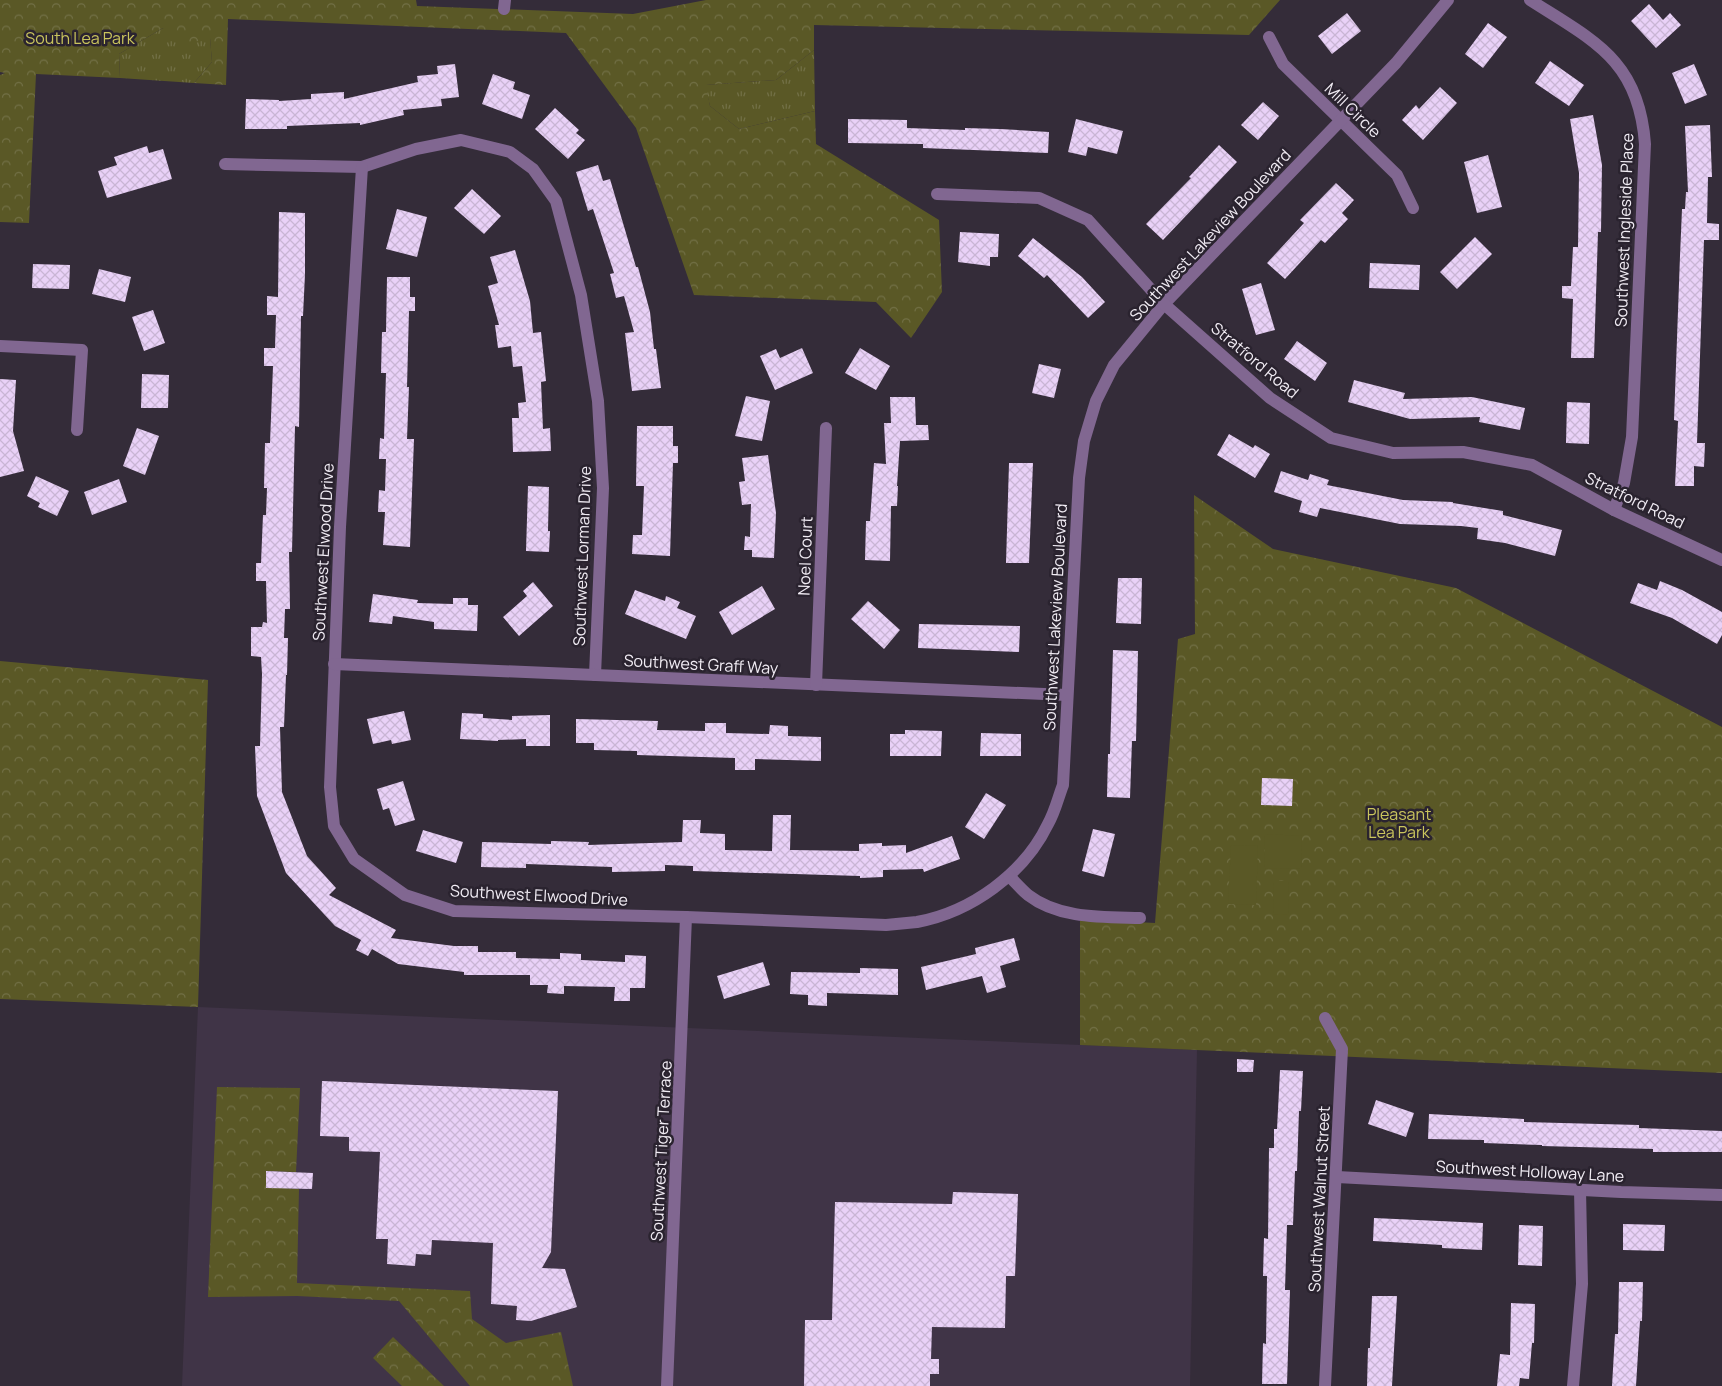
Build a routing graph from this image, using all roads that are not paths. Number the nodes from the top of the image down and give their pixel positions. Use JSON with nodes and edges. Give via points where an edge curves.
{"nodes":[{"id":1,"x":1448,"y":0,"type":"edge"},
{"id":2,"x":1530,"y":0,"type":"edge"},
{"id":3,"x":1269,"y":37,"type":"dead end"},
{"id":4,"x":1341,"y":121,"type":"junction"},
{"id":5,"x":225,"y":164,"type":"dead end"},
{"id":6,"x":362,"y":167,"type":"junction"},
{"id":7,"x":937,"y":194,"type":"dead end"},
{"id":8,"x":1413,"y":208,"type":"dead end"},
{"id":9,"x":1164,"y":304,"type":"junction"},
{"id":10,"x":0,"y":346,"type":"edge"},
{"id":11,"x":826,"y":428,"type":"dead end"},
{"id":12,"x":77,"y":430,"type":"dead end"},
{"id":13,"x":1614,"y":510,"type":"junction"},
{"id":14,"x":1722,"y":560,"type":"edge"},
{"id":15,"x":334,"y":664,"type":"junction"},
{"id":16,"x":595,"y":675,"type":"junction"},
{"id":17,"x":816,"y":685,"type":"junction"},
{"id":18,"x":1067,"y":695,"type":"junction"},
{"id":19,"x":1009,"y":876,"type":"junction"},
{"id":20,"x":686,"y":917,"type":"junction"},
{"id":21,"x":1140,"y":918,"type":"dead end"},
{"id":22,"x":1325,"y":1018,"type":"dead end"},
{"id":23,"x":1337,"y":1178,"type":"junction"},
{"id":24,"x":1580,"y":1190,"type":"junction"},
{"id":25,"x":1722,"y":1195,"type":"edge"},
{"id":26,"x":667,"y":1386,"type":"edge"},
{"id":27,"x":1325,"y":1386,"type":"edge"},
{"id":28,"x":1572,"y":1386,"type":"edge"}],
"edges":[{"from":1,"to":4,"type":"street","name":"Southwest Lakeview Boulevard","via":[[1396,63]]},
{"from":2,"to":13,"type":"street","name":"Southwest Ingleside Place","via":[[1598,44],[1617,64],[1632,85],[1644,123],[1632,437],[1624,482]]},
{"from":3,"to":4,"type":"street","name":"Mill Circle","via":[[1283,64]]},
{"from":4,"to":8,"type":"street","name":"Mill Circle","via":[[1397,174]]},
{"from":4,"to":9,"type":"street","name":"Southwest Lakeview Boulevard"},
{"from":5,"to":6,"type":"street","name":"Southwest Lorman Drive"},
{"from":6,"to":15,"type":"street","name":"Southwest Elwood Drive"},
{"from":6,"to":16,"type":"street","name":"Southwest Lorman Drive","via":[[416,149],[461,140],[510,152],[533,169],[556,202],[581,295],[598,401],[603,488]]},
{"from":7,"to":9,"type":"street","name":"Stratford Road","via":[[1039,198],[1088,220]]},
{"from":9,"to":13,"type":"street","name":"Stratford Road","via":[[1270,398],[1331,438],[1392,453],[1463,452],[1532,465]]},
{"from":9,"to":18,"type":"street","name":"Southwest Lakeview Boulevard","via":[[1114,365],[1096,401],[1084,442],[1079,478]]},
{"from":10,"to":12,"type":"street","via":[[82,350]]},
{"from":11,"to":17,"type":"street","name":"Noel Court"},
{"from":13,"to":14,"type":"street","name":"Stratford Road"},
{"from":15,"to":16,"type":"street","name":"Southwest Graff Way"},
{"from":15,"to":20,"type":"street","name":"Southwest Elwood Drive","via":[[330,787],[334,826],[354,859],[405,895],[454,911]]},
{"from":16,"to":17,"type":"street","name":"Southwest Graff Way"},
{"from":17,"to":18,"type":"street","name":"Southwest Graff Way"},
{"from":18,"to":19,"type":"street","name":"Southwest Lakeview Boulevard","via":[[1063,785],[1048,825],[1029,854]]},
{"from":19,"to":20,"type":"street","name":"Southwest Elwood Drive","via":[[976,900],[917,922],[886,925]]},
{"from":19,"to":21,"type":"street","via":[[1029,895],[1074,915]]},
{"from":20,"to":26,"type":"street","name":"Southwest Tiger Terrace"},
{"from":22,"to":23,"type":"street","name":"Southwest Walnut Street","via":[[1342,1048]]},
{"from":23,"to":24,"type":"street","name":"Southwest Holloway Lane"},
{"from":23,"to":27,"type":"street","name":"Southwest Walnut Street"},
{"from":24,"to":25,"type":"street","name":"Southwest Holloway Lane"},
{"from":24,"to":28,"type":"street","via":[[1582,1284]]}]}
